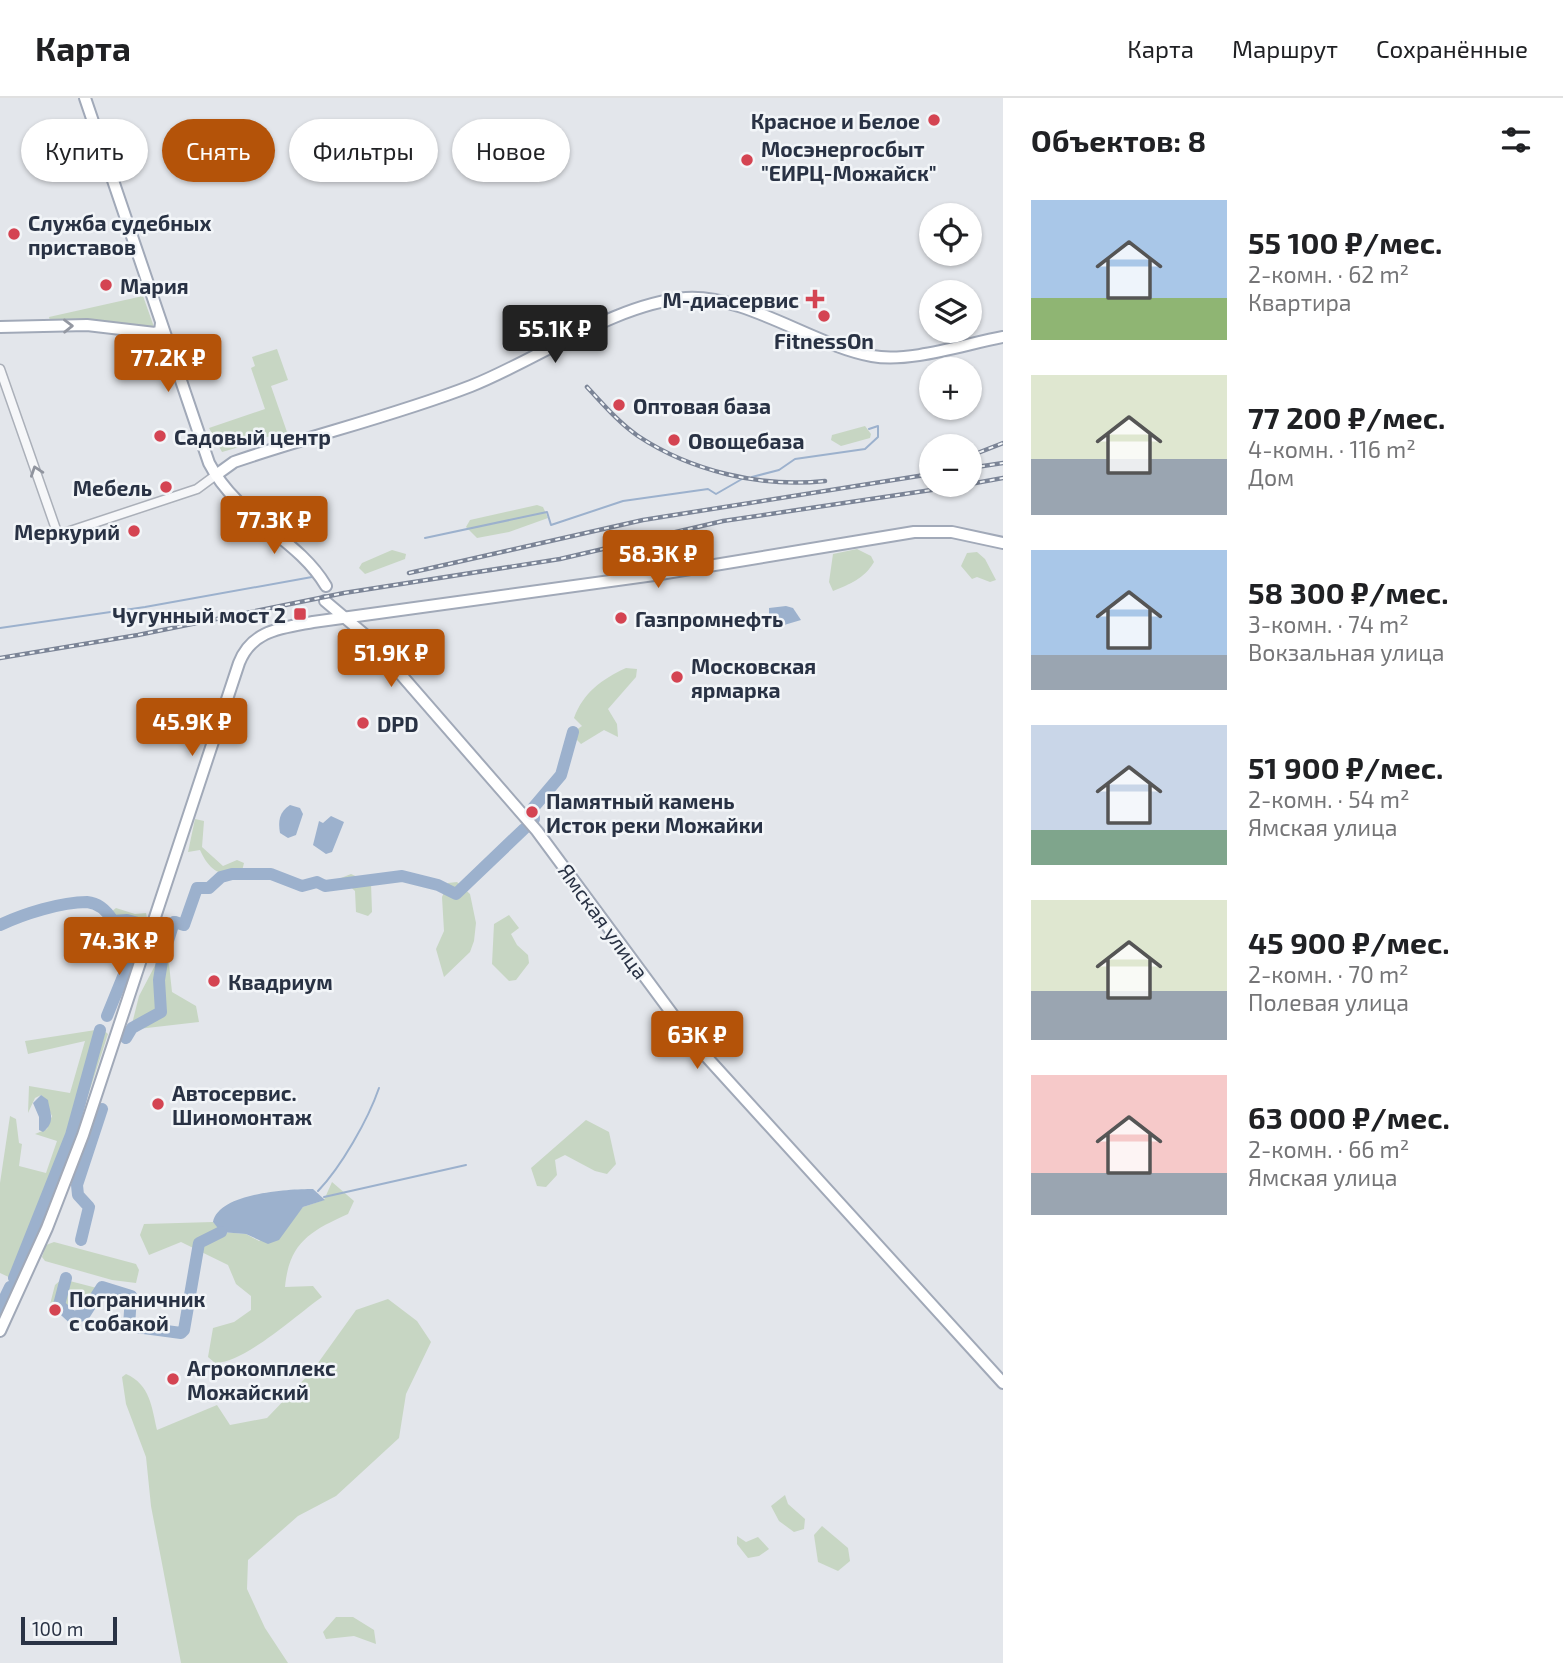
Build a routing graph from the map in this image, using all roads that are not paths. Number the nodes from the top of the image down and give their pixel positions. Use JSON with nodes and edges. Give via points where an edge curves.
{"nodes":[{"id":1,"x":85,"y":98,"type":"edge"},
{"id":2,"x":161,"y":323,"type":"junction"},
{"id":3,"x":0,"y":327,"type":"edge"},
{"id":4,"x":141,"y":331,"type":"junction"},
{"id":5,"x":1003,"y":337,"type":"edge"},
{"id":6,"x":170,"y":350,"type":"junction"},
{"id":7,"x":0,"y":369,"type":"edge"},
{"id":8,"x":216,"y":475,"type":"junction"},
{"id":9,"x":1003,"y":543,"type":"edge"},
{"id":10,"x":323,"y":587,"type":"dead end"},
{"id":11,"x":330,"y":602,"type":"junction"},
{"id":12,"x":393,"y":613,"type":"junction"},
{"id":13,"x":366,"y":615,"type":"junction"},
{"id":14,"x":344,"y":618,"type":"junction"},
{"id":15,"x":313,"y":622,"type":"junction"},
{"id":16,"x":370,"y":639,"type":"junction"},
{"id":17,"x":0,"y":1332,"type":"edge"},
{"id":18,"x":1003,"y":1384,"type":"edge"}],
"edges":[{"from":1,"to":2,"type":"main road"},
{"from":2,"to":4,"type":"main road","via":[[159,332]]},
{"from":2,"to":6,"type":"main road"},
{"from":3,"to":4,"type":"main road","one_way":true,"via":[[87,325]]},
{"from":4,"to":6,"type":"main road"},
{"from":5,"to":8,"type":"main road","via":[[874,357],[724,303],[678,299],[615,318],[469,387],[234,462]]},
{"from":6,"to":8,"type":"main road"},
{"from":8,"to":7,"type":"street","one_way":true,"via":[[197,489],[58,535]]},
{"from":8,"to":10,"type":"main road","via":[[247,513],[319,575]]},
{"from":9,"to":12,"type":"main road","via":[[952,532],[914,532]]},
{"from":11,"to":13,"type":"main road"},
{"from":11,"to":14,"type":"main road","name":"Ямская улица"},
{"from":11,"to":15,"type":"main road"},
{"from":12,"to":13,"type":"main road"},
{"from":12,"to":16,"type":"main road","via":[[368,623]]},
{"from":13,"to":14,"type":"main road"},
{"from":14,"to":15,"type":"main road"},
{"from":14,"to":16,"type":"main road","name":"Ямская улица"},
{"from":15,"to":17,"type":"main road","via":[[267,632],[243,654],[69,1174]]},
{"from":16,"to":18,"type":"main road","name":"Ямская улица","via":[[543,837],[693,1042]]}]}
